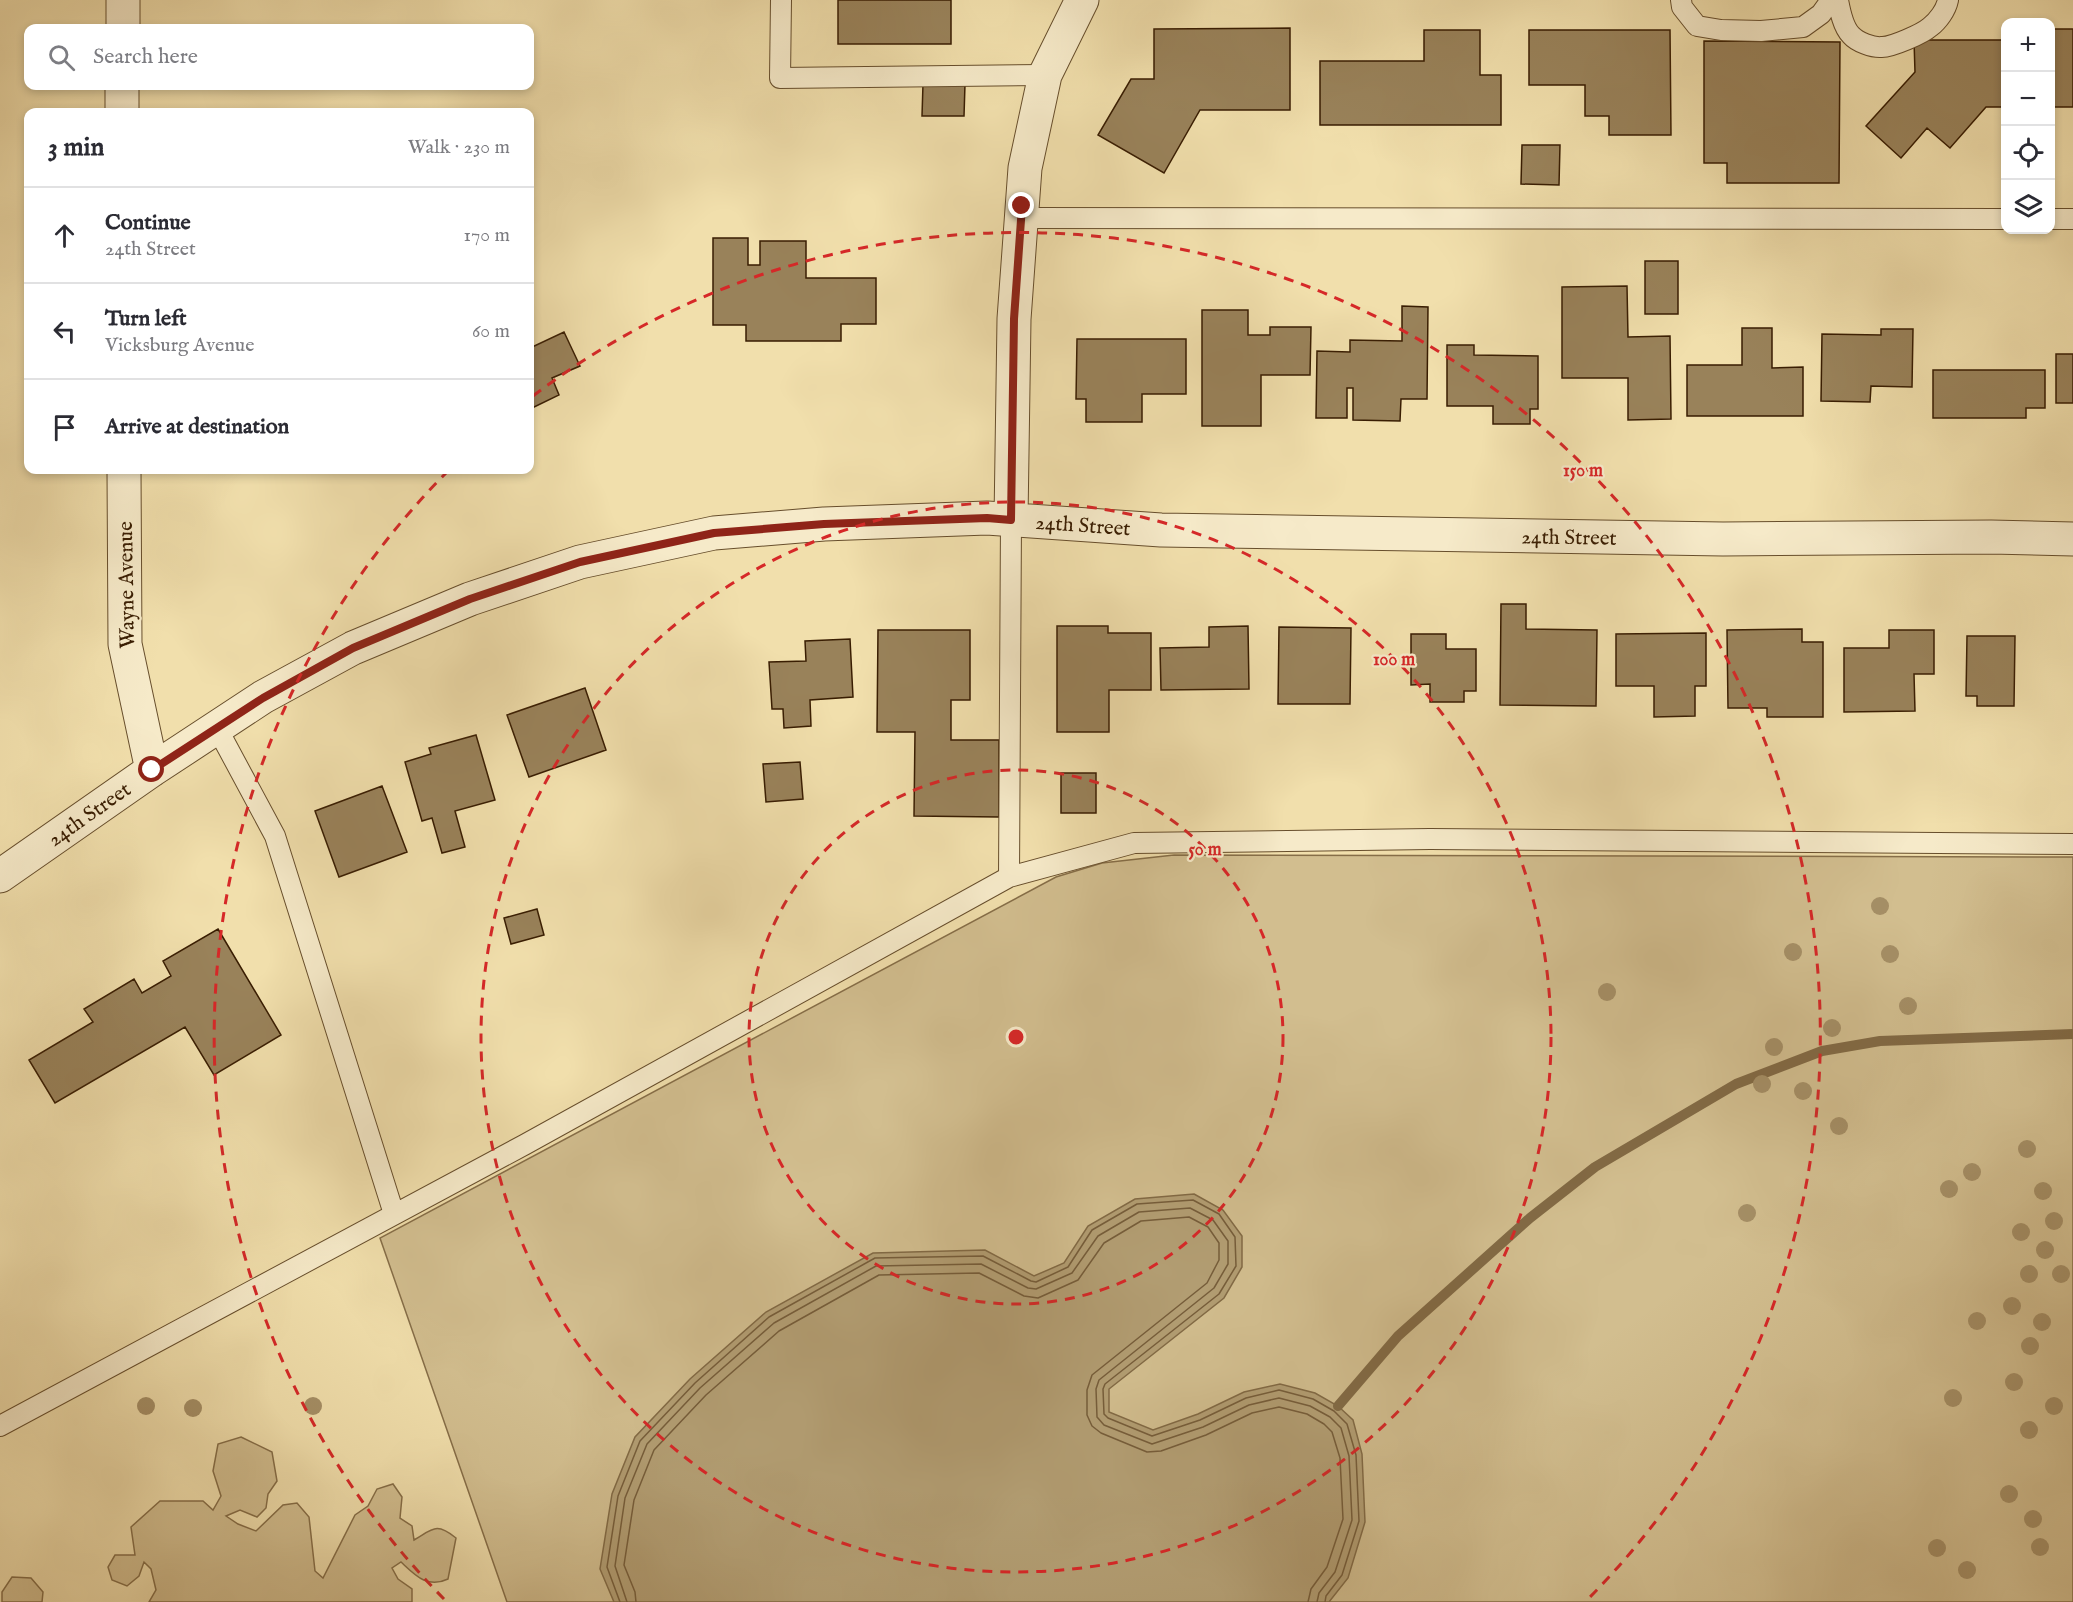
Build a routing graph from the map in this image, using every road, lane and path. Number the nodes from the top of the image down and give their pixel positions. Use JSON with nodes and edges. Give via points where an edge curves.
{"nodes":[{"id":1,"x":123,"y":0,"type":"edge"},
{"id":2,"x":781,"y":0,"type":"edge"},
{"id":3,"x":1082,"y":0,"type":"edge"},
{"id":4,"x":1681,"y":0,"type":"edge"},
{"id":5,"x":1831,"y":0,"type":"edge"},
{"id":6,"x":1838,"y":0,"type":"edge"},
{"id":7,"x":1948,"y":0,"type":"edge"},
{"id":8,"x":123,"y":24,"type":"edge"},
{"id":9,"x":1045,"y":75,"type":"junction"},
{"id":10,"x":122,"y":90,"type":"edge"},
{"id":11,"x":122,"y":108,"type":"edge"},
{"id":12,"x":1022,"y":218,"type":"junction"},
{"id":13,"x":2001,"y":219,"type":"edge"},
{"id":14,"x":2055,"y":219,"type":"edge"},
{"id":15,"x":2073,"y":219,"type":"edge"},
{"id":16,"x":124,"y":474,"type":"edge"},
{"id":17,"x":1011,"y":520,"type":"junction"},
{"id":18,"x":2073,"y":539,"type":"edge"},
{"id":19,"x":217,"y":728,"type":"junction"},
{"id":20,"x":152,"y":770,"type":"junction"},
{"id":21,"x":2073,"y":844,"type":"edge"},
{"id":22,"x":0,"y":876,"type":"edge"},
{"id":23,"x":1009,"y":877,"type":"junction"},
{"id":24,"x":394,"y":1214,"type":"junction"},
{"id":25,"x":0,"y":1426,"type":"edge"}],
"edges":[{"from":1,"to":8,"type":"street"},
{"from":2,"to":9,"type":"lane","via":[[780,78]]},
{"from":3,"to":9,"type":"street"},
{"from":4,"to":5,"type":"lane","via":[[1697,26],[1761,32],[1803,27],[1821,14]]},
{"from":6,"to":7,"type":"lane","via":[[1850,35],[1881,48],[1930,27]]},
{"from":9,"to":12,"type":"street","via":[[1025,168]]},
{"from":10,"to":11,"type":"street"},
{"from":12,"to":13,"type":"lane"},
{"from":12,"to":17,"type":"street","via":[[1014,319]]},
{"from":14,"to":15,"type":"lane"},
{"from":16,"to":20,"type":"street","name":"Wayne Avenue","via":[[125,644]]},
{"from":17,"to":18,"type":"street","name":"24th Street","via":[[1185,530],[1723,539]]},
{"from":17,"to":19,"type":"street","name":"24th Street","via":[[824,524],[714,533],[580,562],[470,599],[353,648]]},
{"from":17,"to":23,"type":"lane"},
{"from":19,"to":20,"type":"street","name":"24th Street"},
{"from":19,"to":24,"type":"lane","via":[[275,836]]},
{"from":20,"to":22,"type":"street","name":"24th Street"},
{"from":21,"to":23,"type":"lane","via":[[1442,839],[1134,843]]},
{"from":23,"to":24,"type":"lane"},
{"from":24,"to":25,"type":"lane"}]}
